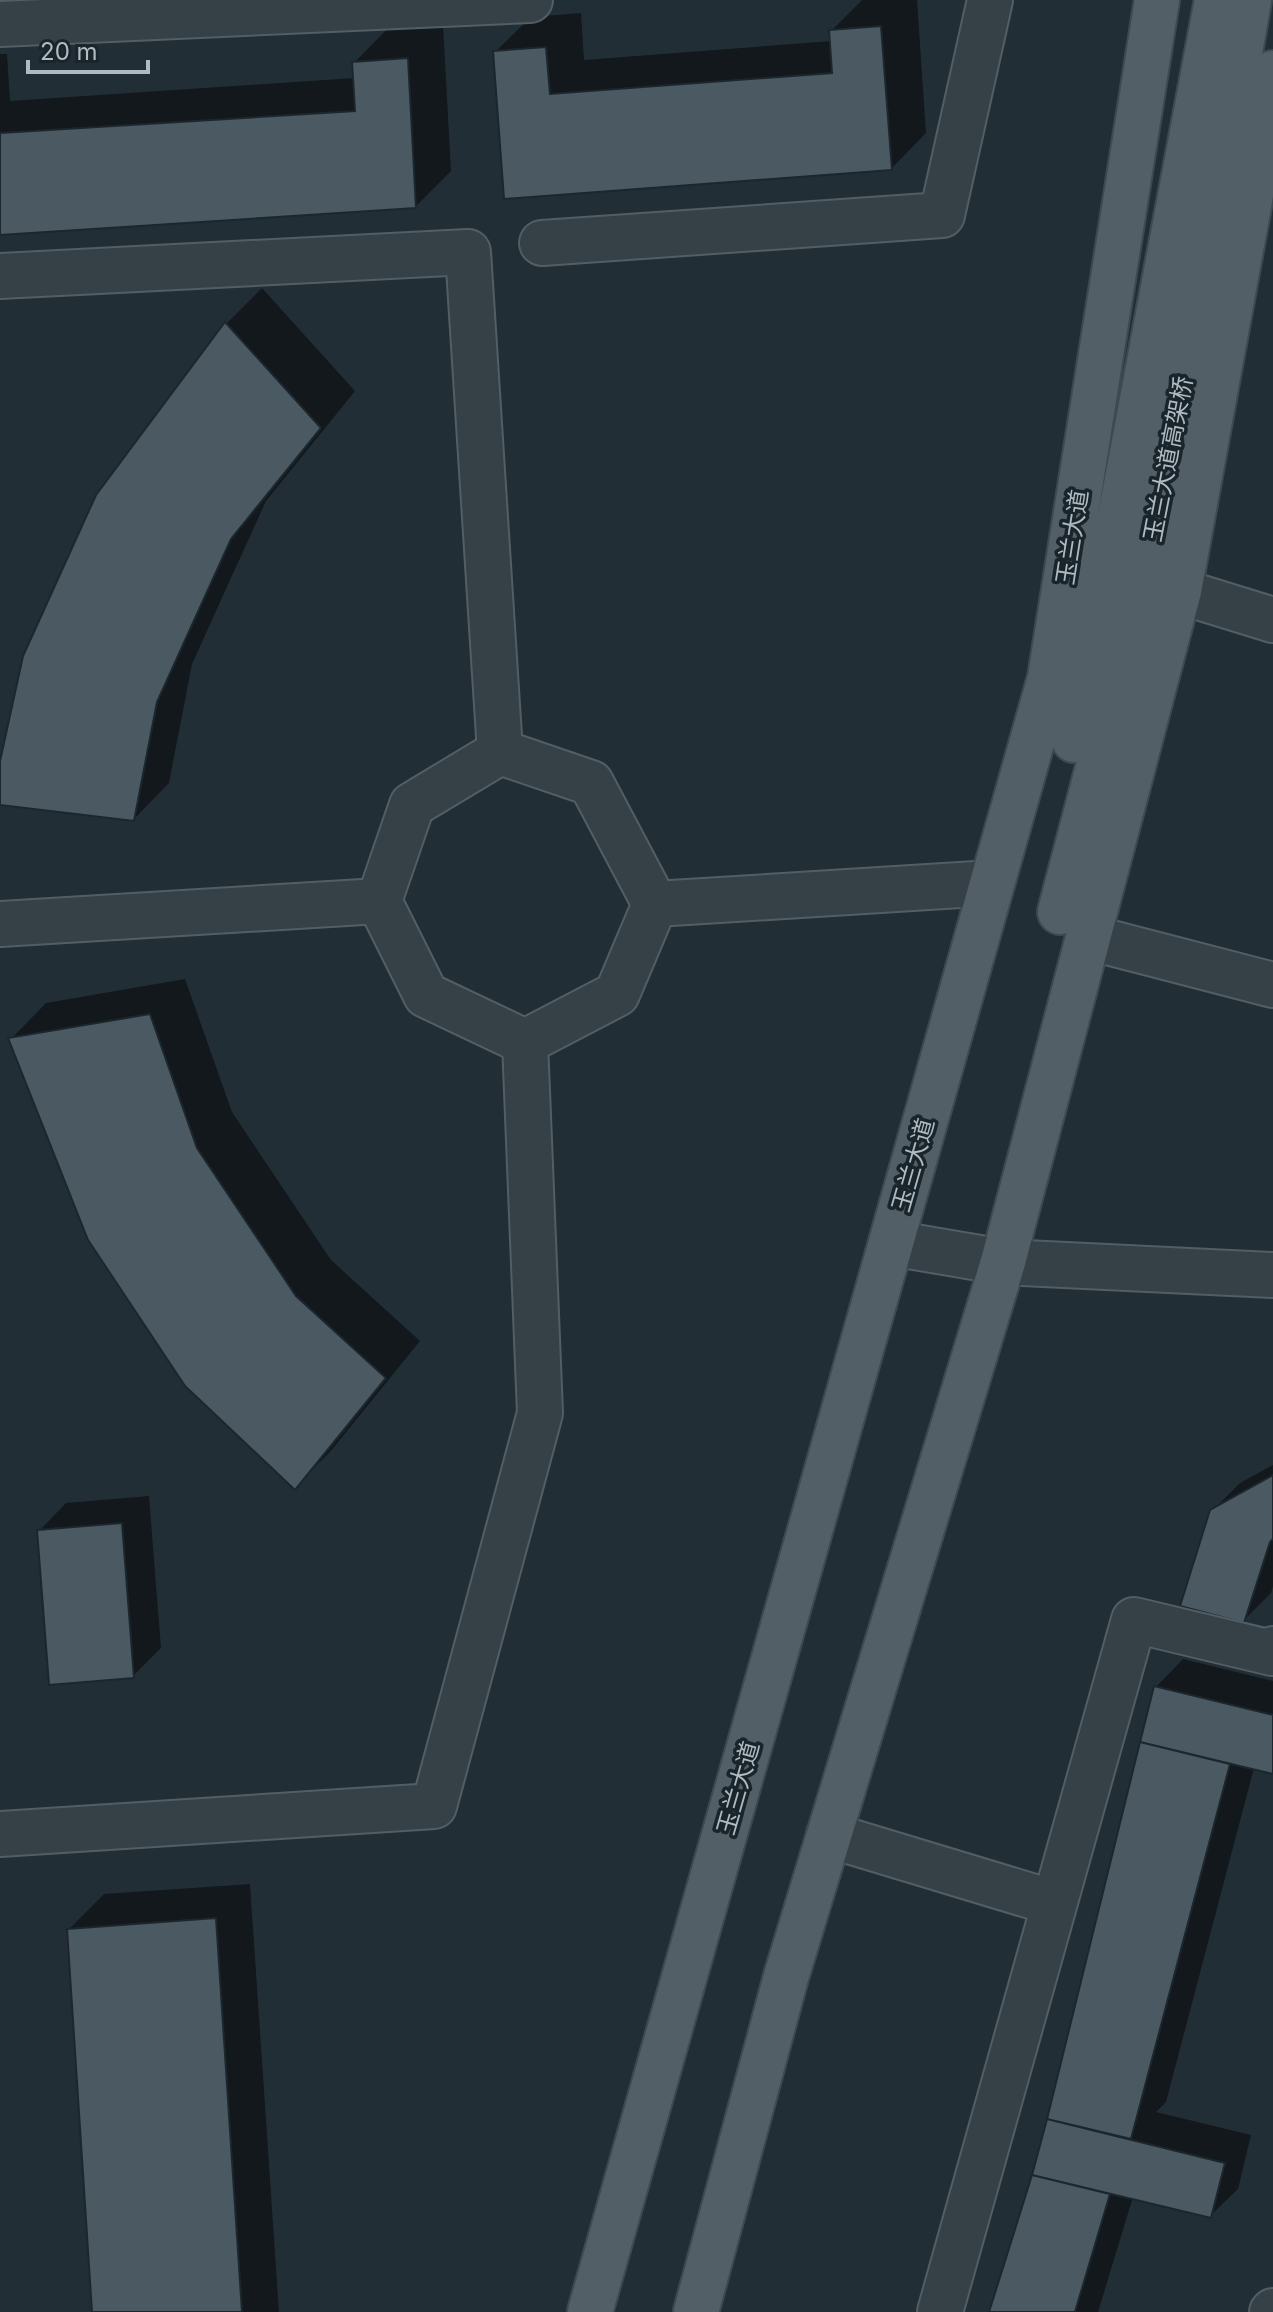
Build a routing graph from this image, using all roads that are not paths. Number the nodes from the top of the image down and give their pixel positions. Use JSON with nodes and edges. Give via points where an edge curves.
{"nodes":[{"id":1,"x":530,"y":0,"type":"edge"},
{"id":2,"x":990,"y":0,"type":"edge"},
{"id":3,"x":1157,"y":0,"type":"edge"},
{"id":4,"x":1217,"y":0,"type":"edge"},
{"id":5,"x":1249,"y":0,"type":"edge"},
{"id":6,"x":449,"y":2,"type":"edge"},
{"id":7,"x":0,"y":24,"type":"edge"},
{"id":8,"x":1273,"y":73,"type":"edge"},
{"id":9,"x":542,"y":243,"type":"dead end"},
{"id":10,"x":0,"y":276,"type":"edge"},
{"id":11,"x":1179,"y":591,"type":"junction"},
{"id":12,"x":1273,"y":620,"type":"edge"},
{"id":13,"x":500,"y":752,"type":"junction"},
{"id":14,"x":992,"y":883,"type":"junction"},
{"id":15,"x":379,"y":901,"type":"junction"},
{"id":16,"x":655,"y":904,"type":"junction"},
{"id":17,"x":1060,"y":919,"type":"junction"},
{"id":18,"x":0,"y":924,"type":"edge"},
{"id":19,"x":1273,"y":985,"type":"edge"},
{"id":20,"x":525,"y":1042,"type":"junction"},
{"id":21,"x":891,"y":1243,"type":"junction"},
{"id":22,"x":1003,"y":1262,"type":"junction"},
{"id":23,"x":1273,"y":1275,"type":"edge"},
{"id":24,"x":1273,"y":1649,"type":"edge"},
{"id":25,"x":0,"y":1834,"type":"edge"},
{"id":26,"x":829,"y":1835,"type":"junction"},
{"id":27,"x":1054,"y":1903,"type":"junction"},
{"id":28,"x":590,"y":2312,"type":"edge"},
{"id":29,"x":696,"y":2312,"type":"edge"},
{"id":30,"x":940,"y":2312,"type":"edge"}],
"edges":[{"from":1,"to":6,"type":"street"},
{"from":2,"to":9,"type":"street","via":[[942,215]]},
{"from":3,"to":14,"type":"main road","name":"玉兰大道","via":[[1050,678]]},
{"from":4,"to":17,"type":"main road","name":"玉兰大道高架桥","via":[[1087,693]]},
{"from":5,"to":17,"type":"main road","name":"玉兰大道高架桥","via":[[1169,464],[1127,657]]},
{"from":6,"to":7,"type":"street"},
{"from":8,"to":11,"type":"main road"},
{"from":10,"to":13,"type":"street","via":[[468,252]]},
{"from":11,"to":12,"type":"street"},
{"from":11,"to":17,"type":"main road"},
{"from":13,"to":15,"type":"street","via":[[412,805]]},
{"from":13,"to":16,"type":"street","via":[[591,783]]},
{"from":14,"to":16,"type":"street"},
{"from":14,"to":21,"type":"main road","name":"玉兰大道"},
{"from":15,"to":18,"type":"street"},
{"from":15,"to":20,"type":"street","via":[[426,995]]},
{"from":16,"to":20,"type":"street","via":[[617,994]]},
{"from":17,"to":19,"type":"street"},
{"from":17,"to":22,"type":"main road"},
{"from":20,"to":25,"type":"street","via":[[540,1413],[434,1806]]},
{"from":21,"to":22,"type":"street"},
{"from":21,"to":28,"type":"main road","name":"玉兰大道"},
{"from":22,"to":23,"type":"street"},
{"from":22,"to":26,"type":"main road"},
{"from":24,"to":27,"type":"street","via":[[1272,1653],[1134,1620]]},
{"from":26,"to":27,"type":"street"},
{"from":26,"to":29,"type":"main road"},
{"from":27,"to":30,"type":"street"}]}
